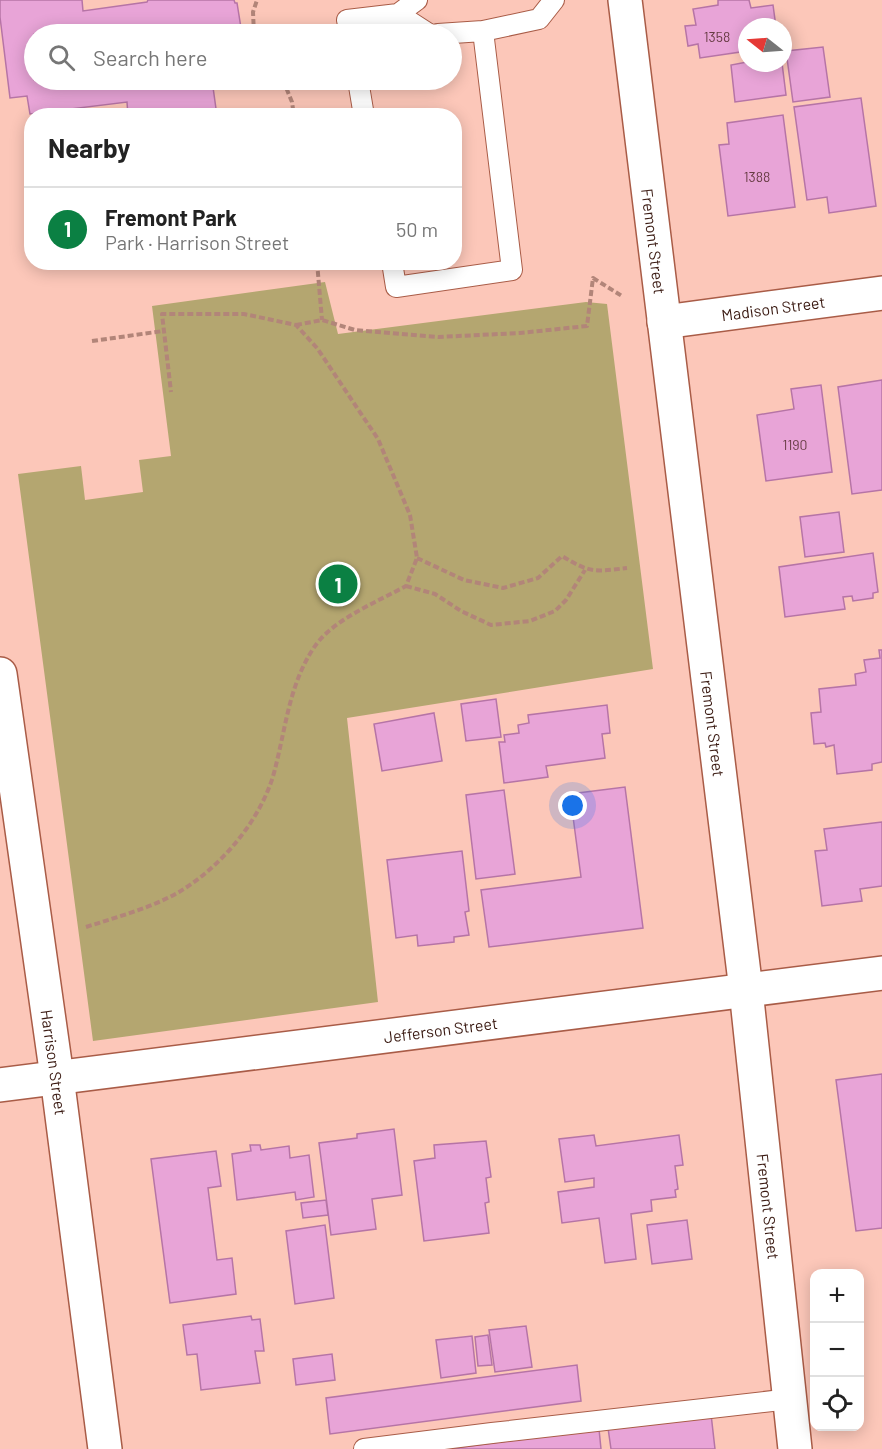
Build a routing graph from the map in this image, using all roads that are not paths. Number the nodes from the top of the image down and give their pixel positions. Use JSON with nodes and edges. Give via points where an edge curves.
{"nodes":[{"id":1,"x":417,"y":0,"type":"edge"},
{"id":2,"x":554,"y":0,"type":"edge"},
{"id":3,"x":625,"y":0,"type":"edge"},
{"id":4,"x":398,"y":14,"type":"junction"},
{"id":5,"x":348,"y":24,"type":"edge"},
{"id":6,"x":414,"y":24,"type":"edge"},
{"id":7,"x":483,"y":31,"type":"junction"},
{"id":8,"x":462,"y":32,"type":"edge"},
{"id":9,"x":360,"y":90,"type":"edge"},
{"id":10,"x":363,"y":108,"type":"edge"},
{"id":11,"x":393,"y":270,"type":"edge"},
{"id":12,"x":882,"y":293,"type":"edge"},
{"id":13,"x":664,"y":322,"type":"junction"},
{"id":14,"x":0,"y":674,"type":"edge"},
{"id":15,"x":882,"y":973,"type":"edge"},
{"id":16,"x":746,"y":990,"type":"junction"},
{"id":17,"x":57,"y":1077,"type":"junction"},
{"id":18,"x":0,"y":1085,"type":"edge"},
{"id":19,"x":790,"y":1399,"type":"junction"},
{"id":20,"x":105,"y":1449,"type":"edge"},
{"id":21,"x":364,"y":1449,"type":"edge"},
{"id":22,"x":795,"y":1449,"type":"edge"}],
"edges":[{"from":1,"to":4,"type":"lane"},
{"from":2,"to":7,"type":"lane","via":[[539,19]]},
{"from":3,"to":13,"type":"street","name":"Fremont Street"},
{"from":4,"to":5,"type":"lane","via":[[347,20]]},
{"from":4,"to":6,"type":"lane"},
{"from":7,"to":8,"type":"lane"},
{"from":7,"to":11,"type":"lane","via":[[512,270],[396,287]]},
{"from":9,"to":10,"type":"lane"},
{"from":12,"to":13,"type":"street","name":"Madison Street"},
{"from":13,"to":16,"type":"street","name":"Fremont Street"},
{"from":14,"to":17,"type":"street","name":"Harrison Street"},
{"from":15,"to":16,"type":"street","name":"Jefferson Street"},
{"from":16,"to":17,"type":"street","name":"Jefferson Street"},
{"from":16,"to":19,"type":"street","name":"Fremont Street"},
{"from":17,"to":18,"type":"street","name":"Jefferson Street"},
{"from":17,"to":20,"type":"street","name":"Harrison Street"},
{"from":19,"to":21,"type":"lane"},
{"from":19,"to":22,"type":"street","name":"Fremont Street"}]}
